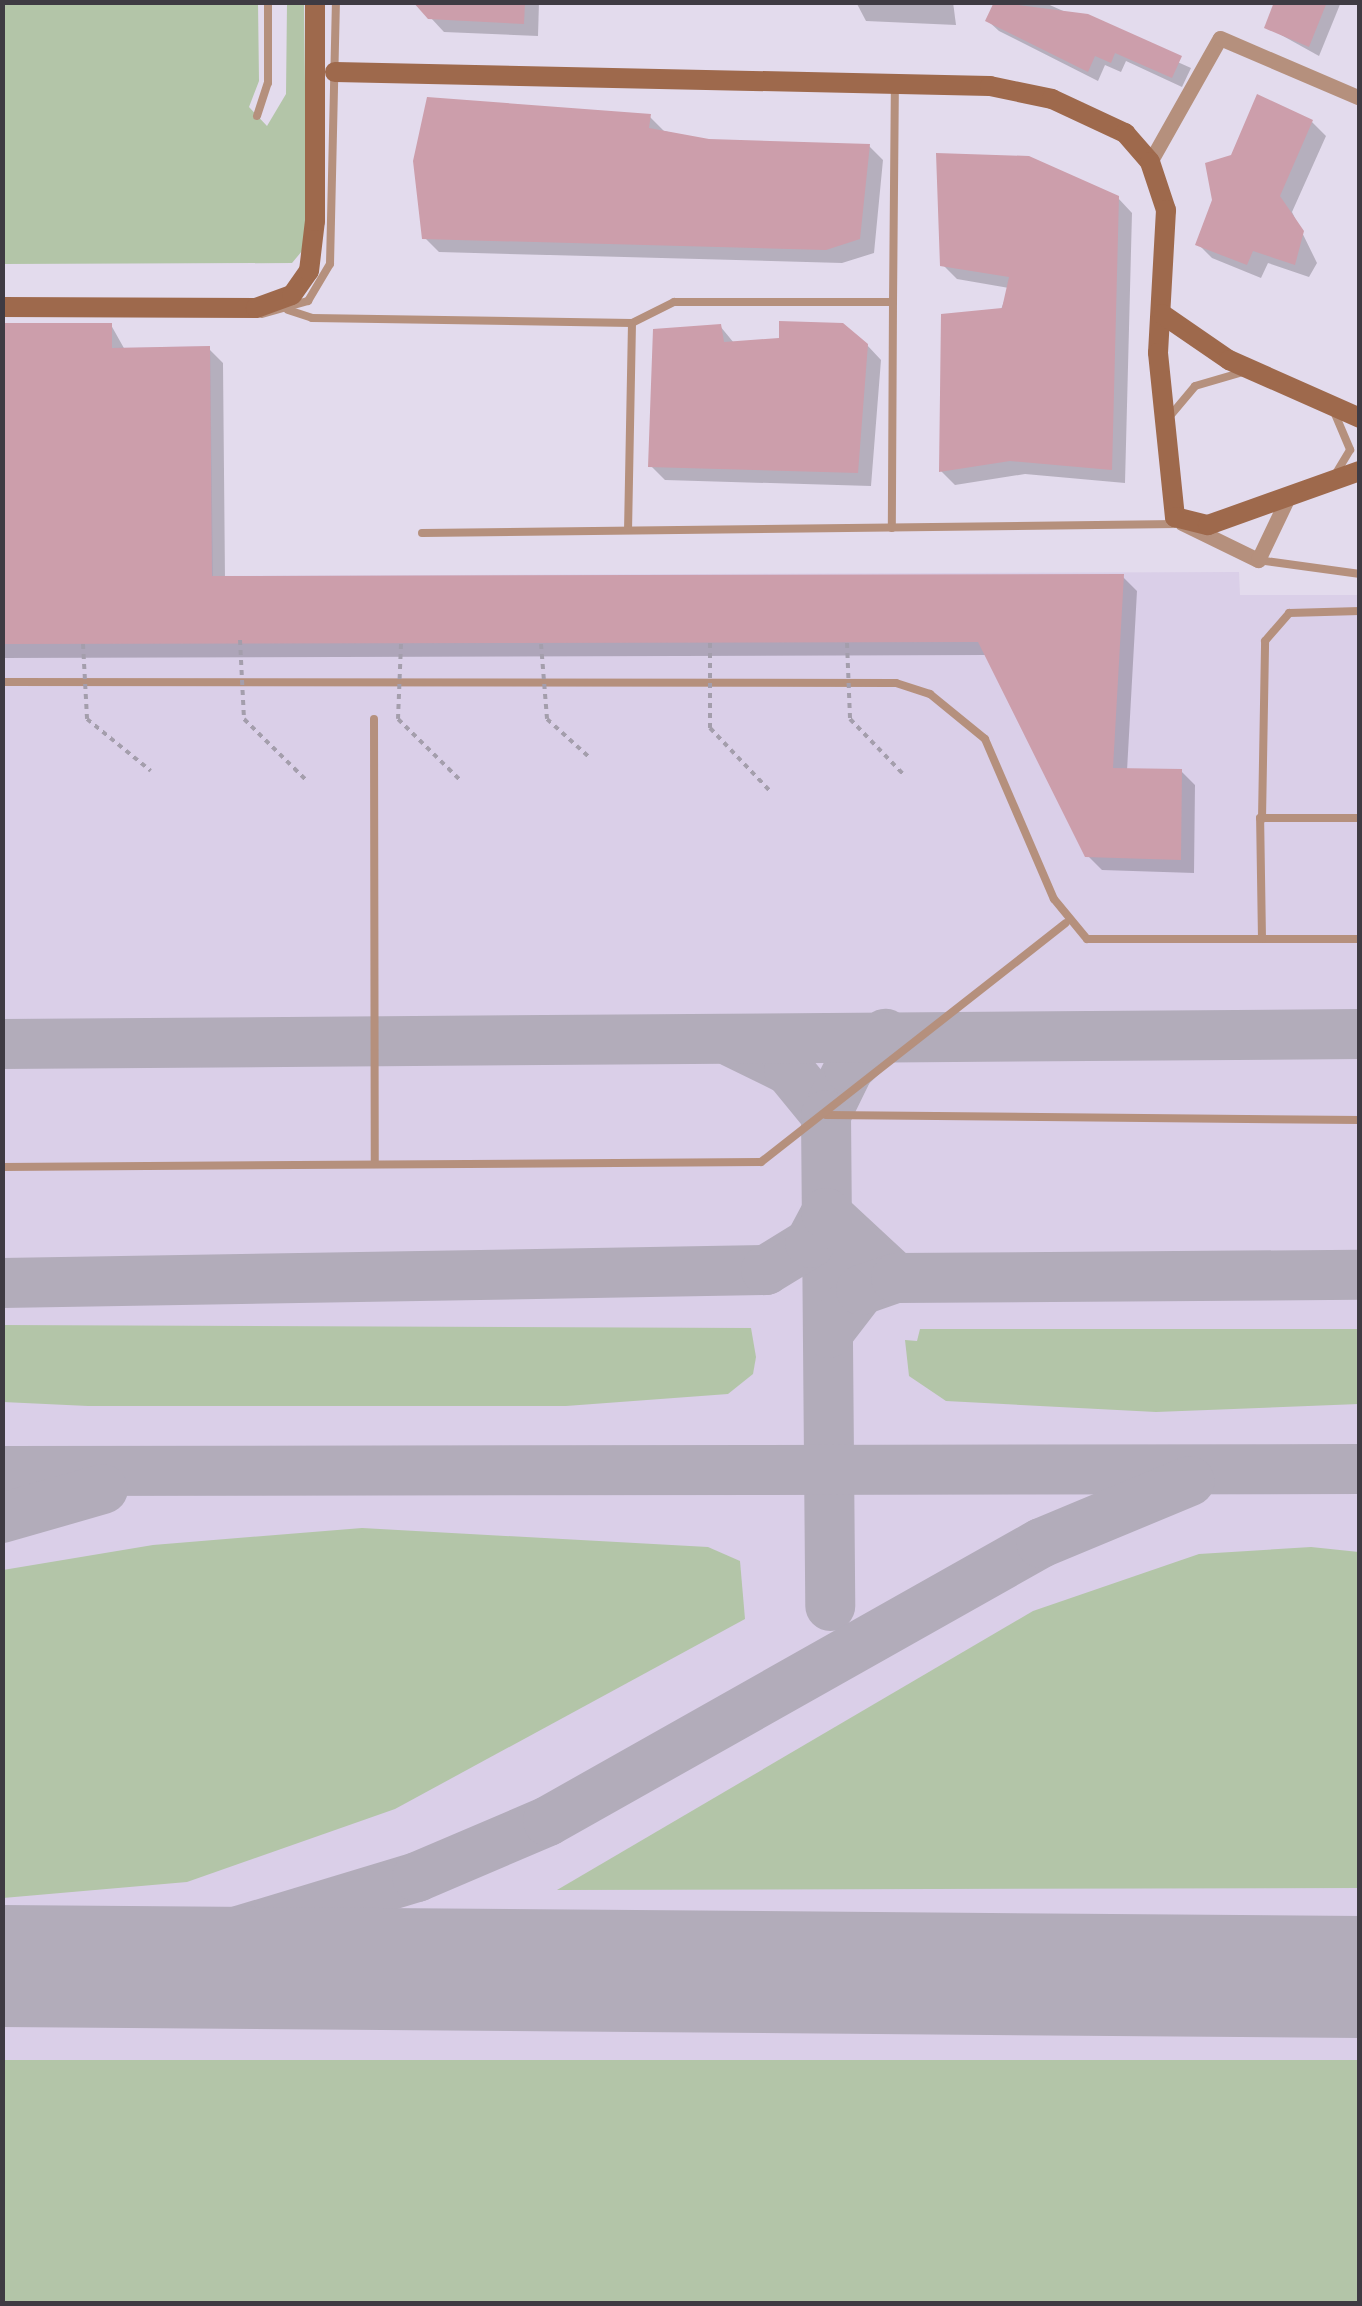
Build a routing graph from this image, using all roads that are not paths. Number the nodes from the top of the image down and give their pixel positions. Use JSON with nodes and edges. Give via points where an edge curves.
{"nodes":[{"id":1,"x":268,"y":2,"type":"edge"},
{"id":2,"x":322,"y":3,"type":"edge"},
{"id":3,"x":334,"y":72,"type":"junction"},
{"id":4,"x":895,"y":85,"type":"junction"},
{"id":5,"x":1360,"y":98,"type":"edge"},
{"id":6,"x":257,"y":116,"type":"dead end"},
{"id":7,"x":1150,"y":162,"type":"junction"},
{"id":8,"x":893,"y":302,"type":"junction"},
{"id":9,"x":288,"y":310,"type":"junction"},
{"id":10,"x":2,"y":311,"type":"edge"},
{"id":11,"x":1162,"y":314,"type":"junction"},
{"id":12,"x":632,"y":322,"type":"junction"},
{"id":13,"x":1253,"y":370,"type":"junction"},
{"id":14,"x":1331,"y":406,"type":"junction"},
{"id":15,"x":1360,"y":418,"type":"edge"},
{"id":16,"x":1161,"y":434,"type":"junction"},
{"id":17,"x":1360,"y":471,"type":"edge"},
{"id":18,"x":1293,"y":495,"type":"junction"},
{"id":19,"x":1182,"y":523,"type":"junction"},
{"id":20,"x":892,"y":528,"type":"junction"},
{"id":21,"x":628,"y":530,"type":"junction"},
{"id":22,"x":422,"y":533,"type":"dead end"},
{"id":23,"x":1258,"y":560,"type":"junction"},
{"id":24,"x":1360,"y":574,"type":"edge"},
{"id":25,"x":1360,"y":611,"type":"edge"},
{"id":26,"x":2,"y":682,"type":"edge"},
{"id":27,"x":374,"y":719,"type":"dead end"},
{"id":28,"x":1262,"y":818,"type":"junction"},
{"id":29,"x":1360,"y":818,"type":"edge"},
{"id":30,"x":1066,"y":923,"type":"junction"},
{"id":31,"x":1262,"y":939,"type":"junction"},
{"id":32,"x":1360,"y":939,"type":"edge"},
{"id":33,"x":826,"y":1115,"type":"junction"},
{"id":34,"x":1360,"y":1120,"type":"edge"},
{"id":35,"x":375,"y":1164,"type":"junction"},
{"id":36,"x":2,"y":1167,"type":"edge"}],
"edges":[{"from":1,"to":6,"type":"lane","via":[[268,82]]},
{"from":2,"to":3,"type":"lane"},
{"from":2,"to":10,"type":"main road","via":[[314,238],[309,271],[292,296],[256,308]]},
{"from":3,"to":4,"type":"main road"},
{"from":3,"to":9,"type":"lane","via":[[330,264],[319,290]]},
{"from":4,"to":7,"type":"main road","via":[[990,86],[1052,100],[1125,133]]},
{"from":4,"to":8,"type":"lane"},
{"from":5,"to":7,"type":"street","via":[[1220,38]]},
{"from":7,"to":11,"type":"main road","via":[[1166,210]]},
{"from":8,"to":12,"type":"lane","via":[[674,302]]},
{"from":8,"to":20,"type":"lane"},
{"from":9,"to":10,"type":"lane"},
{"from":9,"to":12,"type":"lane","via":[[312,318]]},
{"from":11,"to":13,"type":"main road"},
{"from":11,"to":16,"type":"main road"},
{"from":12,"to":21,"type":"lane"},
{"from":13,"to":14,"type":"main road"},
{"from":13,"to":16,"type":"lane","via":[[1195,386]]},
{"from":14,"to":15,"type":"main road"},
{"from":14,"to":18,"type":"lane","via":[[1348,439],[1345,463]]},
{"from":16,"to":19,"type":"main road","via":[[1170,509]]},
{"from":17,"to":18,"type":"main road"},
{"from":18,"to":19,"type":"main road","via":[[1208,525]]},
{"from":18,"to":23,"type":"street"},
{"from":19,"to":20,"type":"lane"},
{"from":19,"to":23,"type":"street"},
{"from":20,"to":21,"type":"lane"},
{"from":21,"to":22,"type":"lane"},
{"from":23,"to":24,"type":"lane"},
{"from":25,"to":28,"type":"lane","via":[[1290,613],[1265,641]]},
{"from":26,"to":30,"type":"lane","via":[[896,683],[945,703],[985,739]]},
{"from":27,"to":35,"type":"lane"},
{"from":28,"to":29,"type":"lane"},
{"from":28,"to":31,"type":"lane"},
{"from":30,"to":31,"type":"lane","via":[[1107,943]]},
{"from":30,"to":33,"type":"lane"},
{"from":31,"to":32,"type":"lane"},
{"from":33,"to":34,"type":"lane"},
{"from":33,"to":35,"type":"lane","via":[[779,1153],[731,1168]]},
{"from":35,"to":36,"type":"lane"}]}
